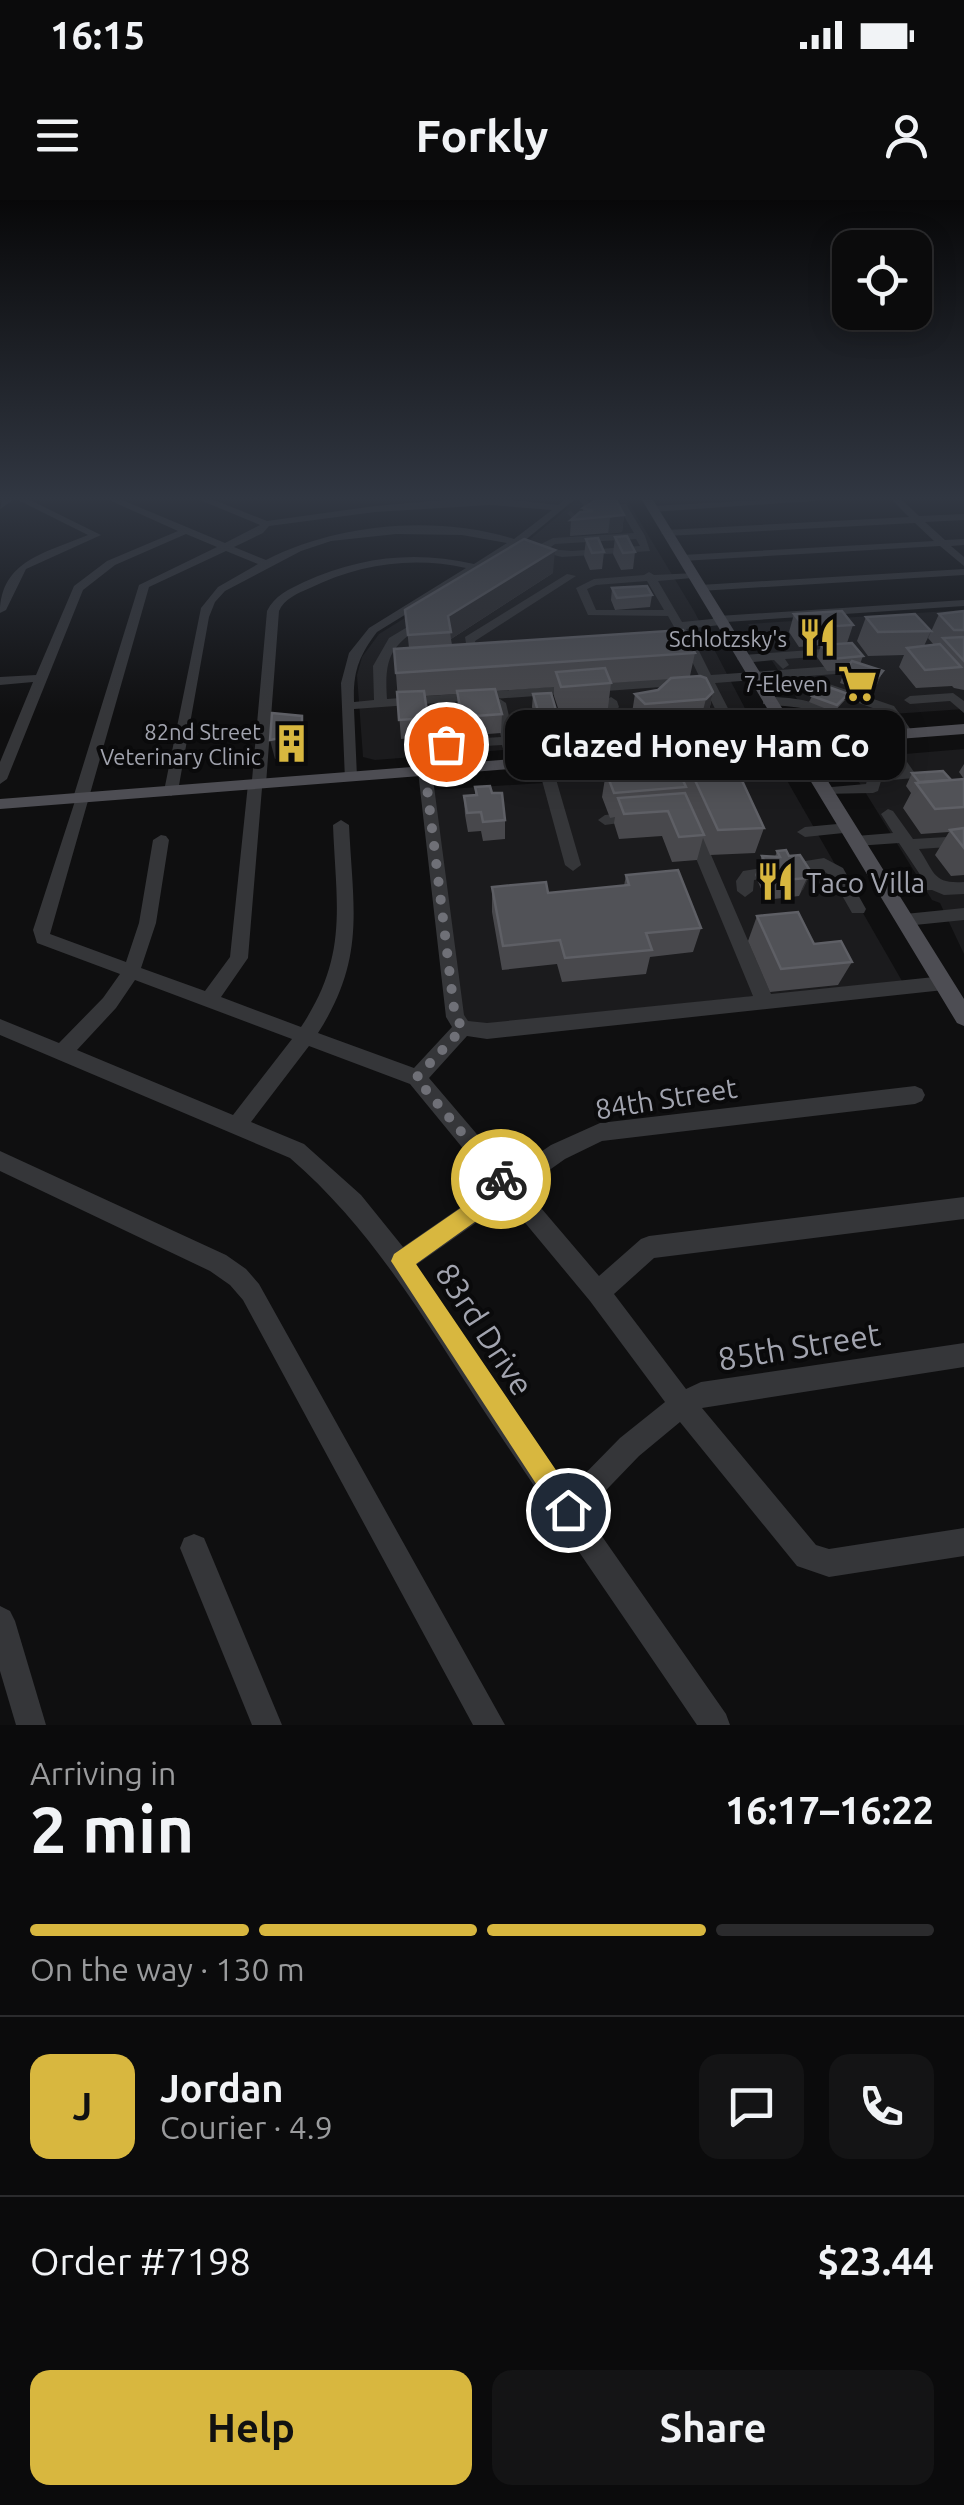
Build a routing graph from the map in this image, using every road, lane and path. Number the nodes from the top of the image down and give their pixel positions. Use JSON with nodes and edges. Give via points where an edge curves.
{"nodes":[{"id":1,"x":20,"y":571,"type":"edge"},
{"id":2,"x":98,"y":571,"type":"edge"},
{"id":3,"x":173,"y":571,"type":"edge"},
{"id":4,"x":252,"y":571,"type":"edge"},
{"id":5,"x":339,"y":571,"type":"edge"},
{"id":6,"x":468,"y":571,"type":"edge"},
{"id":7,"x":569,"y":571,"type":"edge"},
{"id":8,"x":651,"y":571,"type":"edge"},
{"id":9,"x":689,"y":571,"type":"edge"},
{"id":10,"x":715,"y":571,"type":"edge"},
{"id":11,"x":964,"y":572,"type":"edge"},
{"id":12,"x":691,"y":574,"type":"junction"},
{"id":13,"x":571,"y":576,"type":"junction"},
{"id":14,"x":653,"y":576,"type":"junction"},
{"id":15,"x":964,"y":603,"type":"edge"},
{"id":16,"x":443,"y":608,"type":"edge"},
{"id":17,"x":0,"y":610,"type":"edge"},
{"id":18,"x":675,"y":620,"type":"junction"},
{"id":19,"x":719,"y":620,"type":"junction"},
{"id":20,"x":486,"y":629,"type":"junction"},
{"id":21,"x":733,"y":642,"type":"junction"},
{"id":22,"x":490,"y":644,"type":"edge"},
{"id":23,"x":657,"y":644,"type":"edge"},
{"id":24,"x":690,"y":645,"type":"junction"},
{"id":25,"x":777,"y":656,"type":"junction"},
{"id":26,"x":493,"y":658,"type":"edge"},
{"id":27,"x":472,"y":659,"type":"junction"},
{"id":28,"x":743,"y":659,"type":"junction"},
{"id":29,"x":454,"y":660,"type":"edge"},
{"id":30,"x":400,"y":664,"type":"edge"},
{"id":31,"x":380,"y":665,"type":"junction"},
{"id":32,"x":349,"y":668,"type":"junction"},
{"id":33,"x":788,"y":673,"type":"junction"},
{"id":34,"x":40,"y":678,"type":"junction"},
{"id":35,"x":0,"y":681,"type":"edge"},
{"id":36,"x":711,"y":685,"type":"junction"},
{"id":37,"x":761,"y":688,"type":"junction"},
{"id":38,"x":815,"y":696,"type":"edge"},
{"id":39,"x":642,"y":700,"type":"edge"},
{"id":40,"x":795,"y":700,"type":"junction"},
{"id":41,"x":380,"y":704,"type":"junction"},
{"id":42,"x":347,"y":706,"type":"junction"},
{"id":43,"x":847,"y":707,"type":"junction"},
{"id":44,"x":889,"y":709,"type":"junction"},
{"id":45,"x":964,"y":709,"type":"edge"},
{"id":46,"x":651,"y":722,"type":"dead end"},
{"id":47,"x":964,"y":730,"type":"edge"},
{"id":48,"x":906,"y":734,"type":"junction"},
{"id":49,"x":882,"y":736,"type":"junction"},
{"id":50,"x":856,"y":738,"type":"junction"},
{"id":51,"x":509,"y":740,"type":"junction"},
{"id":52,"x":795,"y":742,"type":"junction"},
{"id":53,"x":446,"y":744,"type":"junction"},
{"id":54,"x":657,"y":747,"type":"junction"},
{"id":55,"x":625,"y":756,"type":"junction"},
{"id":56,"x":591,"y":758,"type":"junction"},
{"id":57,"x":544,"y":762,"type":"junction"},
{"id":58,"x":513,"y":764,"type":"junction"},
{"id":59,"x":450,"y":769,"type":"junction"},
{"id":60,"x":425,"y":771,"type":"junction"},
{"id":61,"x":350,"y":777,"type":"junction"},
{"id":62,"x":0,"y":779,"type":"edge"},
{"id":63,"x":257,"y":784,"type":"junction"},
{"id":64,"x":171,"y":791,"type":"junction"},
{"id":65,"x":826,"y":791,"type":"junction"},
{"id":66,"x":81,"y":798,"type":"junction"},
{"id":67,"x":0,"y":804,"type":"edge"},
{"id":68,"x":888,"y":814,"type":"dead end"},
{"id":69,"x":653,"y":816,"type":"edge"},
{"id":70,"x":605,"y":820,"type":"dead end"},
{"id":71,"x":341,"y":825,"type":"dead end"},
{"id":72,"x":805,"y":832,"type":"dead end"},
{"id":73,"x":852,"y":834,"type":"junction"},
{"id":74,"x":161,"y":840,"type":"dead end"},
{"id":75,"x":906,"y":841,"type":"junction"},
{"id":76,"x":964,"y":841,"type":"edge"},
{"id":77,"x":796,"y":863,"type":"edge"},
{"id":78,"x":816,"y":863,"type":"junction"},
{"id":79,"x":573,"y":865,"type":"dead end"},
{"id":80,"x":934,"y":884,"type":"junction"},
{"id":81,"x":885,"y":888,"type":"junction"},
{"id":82,"x":964,"y":888,"type":"edge"},
{"id":83,"x":745,"y":892,"type":"dead end"},
{"id":84,"x":858,"y":909,"type":"dead end"},
{"id":85,"x":964,"y":914,"type":"edge"},
{"id":86,"x":904,"y":920,"type":"junction"},
{"id":87,"x":131,"y":972,"type":"junction"},
{"id":88,"x":952,"y":990,"type":"edge"},
{"id":89,"x":208,"y":1001,"type":"junction"},
{"id":90,"x":765,"y":1002,"type":"junction"},
{"id":91,"x":964,"y":1016,"type":"edge"},
{"id":92,"x":0,"y":1027,"type":"edge"},
{"id":93,"x":463,"y":1028,"type":"junction"},
{"id":94,"x":302,"y":1036,"type":"junction"},
{"id":95,"x":62,"y":1052,"type":"junction"},
{"id":96,"x":416,"y":1078,"type":"junction"},
{"id":97,"x":915,"y":1095,"type":"dead end"},
{"id":98,"x":236,"y":1126,"type":"junction"},
{"id":99,"x":0,"y":1160,"type":"edge"},
{"id":100,"x":507,"y":1187,"type":"junction"},
{"id":101,"x":964,"y":1208,"type":"edge"},
{"id":102,"x":402,"y":1261,"type":"junction"},
{"id":103,"x":598,"y":1292,"type":"junction"},
{"id":104,"x":964,"y":1355,"type":"edge"},
{"id":105,"x":682,"y":1404,"type":"junction"},
{"id":106,"x":568,"y":1510,"type":"junction"},
{"id":107,"x":964,"y":1542,"type":"edge"},
{"id":108,"x":194,"y":1548,"type":"dead end"},
{"id":109,"x":0,"y":1621,"type":"edge"},
{"id":110,"x":31,"y":1725,"type":"edge"},
{"id":111,"x":267,"y":1725,"type":"edge"},
{"id":112,"x":490,"y":1725,"type":"edge"},
{"id":113,"x":715,"y":1725,"type":"edge"}],
"edges":[{"from":1,"to":17,"type":"street"},
{"from":2,"to":34,"type":"street","via":[[74,596]]},
{"from":3,"to":66,"type":"street","via":[[144,585]]},
{"from":4,"to":64,"type":"street","via":[[224,586],[206,608]]},
{"from":5,"to":63,"type":"street","via":[[273,610]]},
{"from":6,"to":32,"type":"street","via":[[373,630]]},
{"from":7,"to":13,"type":"street"},
{"from":8,"to":14,"type":"street"},
{"from":9,"to":12,"type":"main road"},
{"from":10,"to":12,"type":"street"},
{"from":11,"to":12,"type":"street"},
{"from":12,"to":14,"type":"street"},
{"from":12,"to":19,"type":"main road"},
{"from":13,"to":14,"type":"street"},
{"from":13,"to":20,"type":"street"},
{"from":14,"to":18,"type":"street"},
{"from":14,"to":18,"type":"street","via":[[588,583],[580,592],[592,613]]},
{"from":15,"to":19,"type":"street"},
{"from":16,"to":31,"type":"street","via":[[395,638]]},
{"from":18,"to":19,"type":"street"},
{"from":18,"to":24,"type":"street"},
{"from":19,"to":21,"type":"main road"},
{"from":20,"to":22,"type":"street"},
{"from":20,"to":27,"type":"street","via":[[469,640]]},
{"from":21,"to":24,"type":"street"},
{"from":21,"to":28,"type":"main road"},
{"from":23,"to":24,"type":"street"},
{"from":24,"to":36,"type":"street"},
{"from":25,"to":28,"type":"street"},
{"from":25,"to":33,"type":"street"},
{"from":25,"to":33,"type":"street","via":[[849,651],[863,670]]},
{"from":26,"to":27,"type":"street"},
{"from":27,"to":29,"type":"street"},
{"from":28,"to":37,"type":"main road"},
{"from":30,"to":31,"type":"street"},
{"from":31,"to":32,"type":"street"},
{"from":31,"to":41,"type":"street"},
{"from":32,"to":42,"type":"street"},
{"from":33,"to":37,"type":"street"},
{"from":34,"to":35,"type":"street"},
{"from":34,"to":62,"type":"street"},
{"from":36,"to":37,"type":"street"},
{"from":36,"to":39,"type":"street"},
{"from":36,"to":41,"type":"street"},
{"from":36,"to":54,"type":"street","via":[[726,718],[670,725]]},
{"from":37,"to":40,"type":"street"},
{"from":37,"to":43,"type":"street","via":[[816,683]]},
{"from":37,"to":52,"type":"main road"},
{"from":38,"to":40,"type":"street","via":[[805,692]]},
{"from":40,"to":43,"type":"street"},
{"from":41,"to":42,"type":"street"},
{"from":42,"to":61,"type":"street"},
{"from":43,"to":44,"type":"street"},
{"from":43,"to":50,"type":"street"},
{"from":44,"to":45,"type":"street","via":[[953,697]]},
{"from":44,"to":48,"type":"street"},
{"from":46,"to":54,"type":"street","via":[[647,735]]},
{"from":47,"to":48,"type":"main road"},
{"from":48,"to":49,"type":"main road"},
{"from":49,"to":50,"type":"main road"},
{"from":49,"to":65,"type":"street","via":[[908,775],[874,778],[874,788]]},
{"from":50,"to":52,"type":"main road"},
{"from":51,"to":53,"type":"street"},
{"from":51,"to":53,"type":"street","via":[[500,704],[440,709]]},
{"from":51,"to":58,"type":"street"},
{"from":52,"to":54,"type":"main road"},
{"from":52,"to":65,"type":"main road"},
{"from":53,"to":59,"type":"street"},
{"from":54,"to":55,"type":"main road"},
{"from":54,"to":90,"type":"street"},
{"from":55,"to":56,"type":"main road"},
{"from":55,"to":56,"type":"street","via":[[609,704],[576,714]]},
{"from":56,"to":57,"type":"main road"},
{"from":57,"to":58,"type":"main road"},
{"from":57,"to":79,"type":"street"},
{"from":58,"to":59,"type":"main road"},
{"from":59,"to":60,"type":"main road"},
{"from":60,"to":61,"type":"main road"},
{"from":60,"to":93,"type":"street","via":[[455,1017]]},
{"from":61,"to":63,"type":"main road"},
{"from":63,"to":64,"type":"main road"},
{"from":63,"to":89,"type":"street","via":[[239,958]]},
{"from":64,"to":66,"type":"main road"},
{"from":65,"to":73,"type":"main road"},
{"from":66,"to":67,"type":"main road"},
{"from":66,"to":87,"type":"street","via":[[42,934]]},
{"from":68,"to":75,"type":"street"},
{"from":69,"to":70,"type":"street"},
{"from":71,"to":94,"type":"street","via":[[342,960],[329,998]]},
{"from":72,"to":73,"type":"street"},
{"from":73,"to":75,"type":"street"},
{"from":73,"to":81,"type":"main road"},
{"from":74,"to":87,"type":"street"},
{"from":75,"to":76,"type":"street"},
{"from":75,"to":80,"type":"street"},
{"from":77,"to":78,"type":"street"},
{"from":78,"to":83,"type":"street","via":[[749,875]]},
{"from":78,"to":84,"type":"street","via":[[836,872]]},
{"from":80,"to":81,"type":"street"},
{"from":80,"to":82,"type":"street"},
{"from":81,"to":86,"type":"main road"},
{"from":85,"to":86,"type":"street"},
{"from":86,"to":88,"type":"main road"},
{"from":87,"to":89,"type":"street"},
{"from":87,"to":95,"type":"street"},
{"from":88,"to":90,"type":"street"},
{"from":88,"to":91,"type":"main road"},
{"from":89,"to":94,"type":"street"},
{"from":90,"to":93,"type":"street"},
{"from":92,"to":95,"type":"street","name":"83rd Drive"},
{"from":93,"to":96,"type":"street"},
{"from":94,"to":96,"type":"street"},
{"from":94,"to":98,"type":"street"},
{"from":95,"to":98,"type":"street","name":"83rd Drive"},
{"from":96,"to":100,"type":"street"},
{"from":97,"to":100,"type":"street","name":"84th Street","via":[[600,1132]]},
{"from":98,"to":102,"type":"street","name":"83rd Drive","via":[[297,1151],[333,1178]]},
{"from":99,"to":112,"type":"street","via":[[238,1277]]},
{"from":100,"to":102,"type":"street","name":"84th Street"},
{"from":100,"to":103,"type":"street"},
{"from":101,"to":103,"type":"street","via":[[649,1247]]},
{"from":102,"to":106,"type":"street","name":"83rd Drive"},
{"from":103,"to":105,"type":"street"},
{"from":104,"to":105,"type":"street","name":"85th Street","via":[[737,1386]]},
{"from":105,"to":106,"type":"street","name":"85th Street","via":[[640,1436]]},
{"from":105,"to":107,"type":"street","via":[[817,1562]]},
{"from":106,"to":113,"type":"street","name":"83rd Drive"},
{"from":108,"to":111,"type":"street"},
{"from":109,"to":110,"type":"street"}]}
